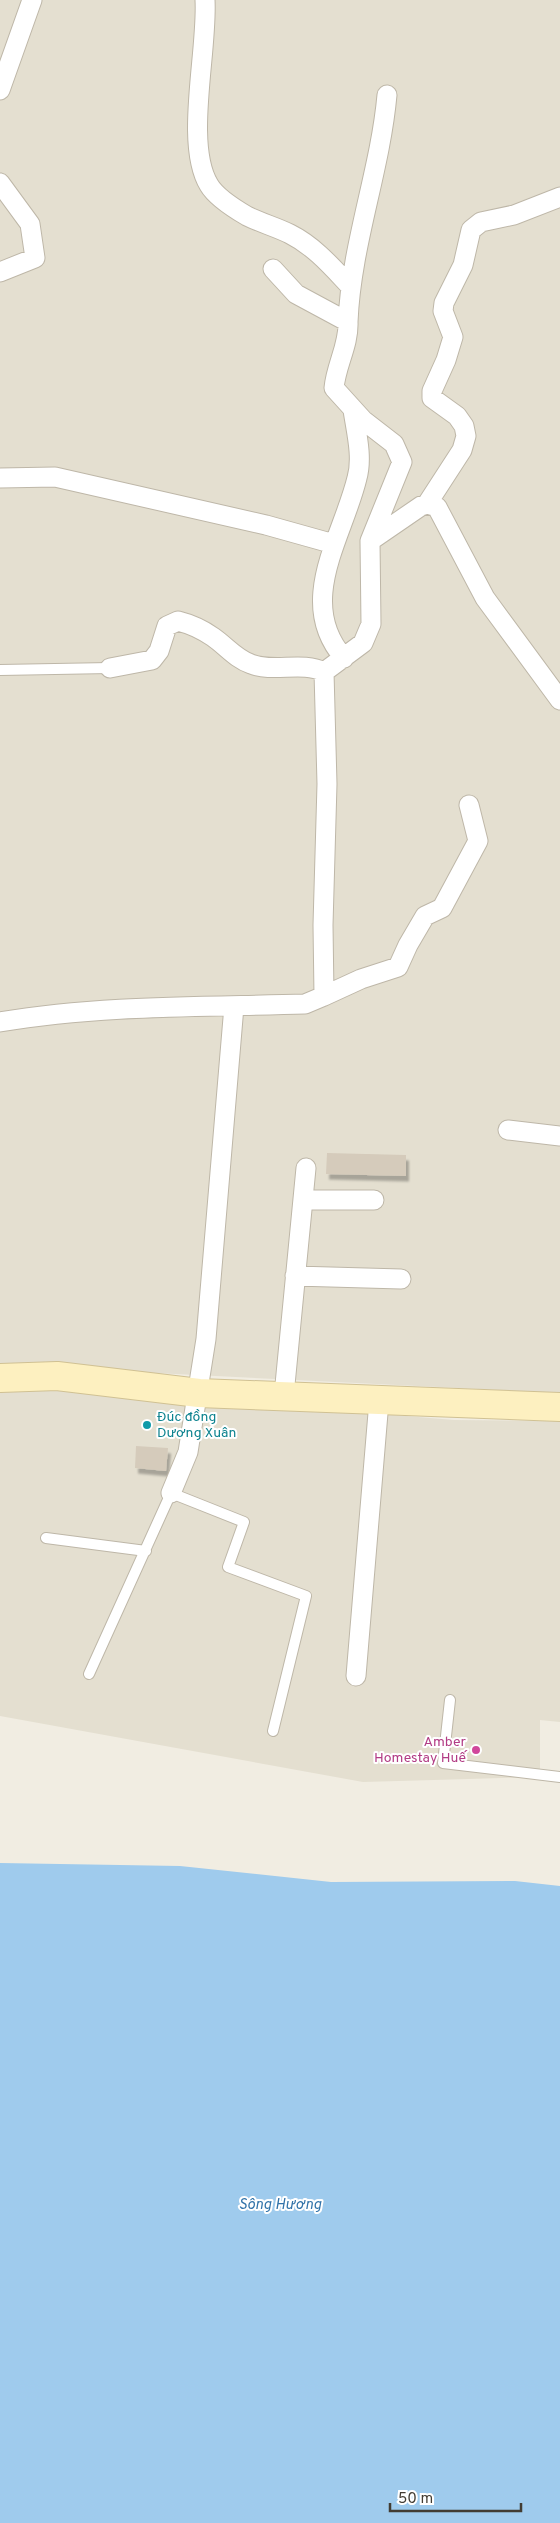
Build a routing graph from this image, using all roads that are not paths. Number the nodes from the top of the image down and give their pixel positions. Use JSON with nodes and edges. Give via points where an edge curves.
{"nodes":[{"id":1,"x":32,"y":0,"type":"edge"},
{"id":2,"x":205,"y":0,"type":"edge"},
{"id":3,"x":0,"y":90,"type":"edge"},
{"id":4,"x":387,"y":95,"type":"dead end"},
{"id":5,"x":0,"y":183,"type":"edge"},
{"id":6,"x":560,"y":196,"type":"edge"},
{"id":7,"x":273,"y":269,"type":"dead end"},
{"id":8,"x":0,"y":272,"type":"edge"},
{"id":9,"x":350,"y":286,"type":"junction"},
{"id":10,"x":348,"y":322,"type":"junction"},
{"id":11,"x":353,"y":410,"type":"junction"},
{"id":12,"x":0,"y":478,"type":"edge"},
{"id":13,"x":427,"y":504,"type":"junction"},
{"id":14,"x":370,"y":541,"type":"junction"},
{"id":15,"x":334,"y":544,"type":"junction"},
{"id":16,"x":344,"y":658,"type":"junction"},
{"id":17,"x":110,"y":668,"type":"joint"},
{"id":18,"x":0,"y":670,"type":"edge"},
{"id":19,"x":324,"y":672,"type":"junction"},
{"id":20,"x":560,"y":700,"type":"edge"},
{"id":21,"x":469,"y":805,"type":"dead end"},
{"id":22,"x":324,"y":996,"type":"junction"},
{"id":23,"x":234,"y":1006,"type":"junction"},
{"id":24,"x":0,"y":1022,"type":"edge"},
{"id":25,"x":508,"y":1130,"type":"dead end"},
{"id":26,"x":560,"y":1136,"type":"edge"},
{"id":27,"x":306,"y":1168,"type":"dead end"},
{"id":28,"x":303,"y":1200,"type":"junction"},
{"id":29,"x":374,"y":1200,"type":"dead end"},
{"id":30,"x":295,"y":1276,"type":"junction"},
{"id":31,"x":401,"y":1279,"type":"dead end"},
{"id":32,"x":0,"y":1378,"type":"edge"},
{"id":33,"x":199,"y":1393,"type":"junction"},
{"id":34,"x":284,"y":1395,"type":"junction"},
{"id":35,"x":379,"y":1401,"type":"junction"},
{"id":36,"x":560,"y":1406,"type":"edge"},
{"id":37,"x":171,"y":1493,"type":"junction"},
{"id":38,"x":46,"y":1538,"type":"dead end"},
{"id":39,"x":146,"y":1551,"type":"junction"},
{"id":40,"x":89,"y":1674,"type":"dead end"},
{"id":41,"x":356,"y":1676,"type":"dead end"},
{"id":42,"x":450,"y":1700,"type":"dead end"},
{"id":43,"x":273,"y":1731,"type":"dead end"},
{"id":44,"x":560,"y":1777,"type":"edge"}],
"edges":[{"from":1,"to":3,"type":"street"},
{"from":2,"to":9,"type":"street","via":[[198,130],[201,166],[209,186],[247,216],[291,234],[311,248]]},
{"from":4,"to":9,"type":"street","via":[[384,127]]},
{"from":5,"to":8,"type":"street","via":[[30,224],[35,258]]},
{"from":6,"to":13,"type":"street","via":[[514,216],[481,222],[472,230],[463,265],[444,303],[443,311],[453,337],[432,391],[432,398],[457,416],[466,436],[462,450]]},
{"from":7,"to":10,"type":"street","via":[[296,294]]},
{"from":9,"to":10,"type":"street"},
{"from":10,"to":11,"type":"street","via":[[348,337],[336,370],[334,388]]},
{"from":11,"to":14,"type":"street","via":[[394,444],[402,462]]},
{"from":11,"to":15,"type":"street","via":[[358,472]]},
{"from":12,"to":15,"type":"street","via":[[55,477]]},
{"from":13,"to":14,"type":"street"},
{"from":13,"to":20,"type":"street","via":[[439,510],[485,598]]},
{"from":14,"to":16,"type":"street","via":[[371,624],[363,644]]},
{"from":15,"to":16,"type":"street","via":[[321,596],[324,624],[332,645]]},
{"from":16,"to":19,"type":"street"},
{"from":17,"to":18,"type":"lane"},
{"from":17,"to":19,"type":"street","via":[[152,660],[159,651],[167,626],[178,620],[208,633],[252,664],[266,668],[312,668]]},
{"from":19,"to":22,"type":"street","via":[[327,784]]},
{"from":21,"to":22,"type":"street","via":[[478,840],[442,908],[425,916],[398,968],[361,979]]},
{"from":22,"to":23,"type":"street","via":[[305,1004]]},
{"from":23,"to":24,"type":"street","via":[[37,1015]]},
{"from":23,"to":33,"type":"street","via":[[210,1301]]},
{"from":25,"to":26,"type":"street"},
{"from":27,"to":28,"type":"street"},
{"from":28,"to":29,"type":"street"},
{"from":28,"to":30,"type":"street"},
{"from":30,"to":31,"type":"street"},
{"from":30,"to":34,"type":"street"},
{"from":32,"to":33,"type":"street","via":[[57,1376]]},
{"from":33,"to":34,"type":"street"},
{"from":33,"to":37,"type":"street","via":[[188,1452]]},
{"from":34,"to":35,"type":"street"},
{"from":35,"to":36,"type":"street"},
{"from":35,"to":41,"type":"street"},
{"from":37,"to":39,"type":"lane"},
{"from":37,"to":43,"type":"lane","via":[[244,1522],[228,1567],[306,1596]]},
{"from":38,"to":39,"type":"lane"},
{"from":39,"to":40,"type":"lane"},
{"from":42,"to":44,"type":"lane","via":[[443,1762]]}]}
